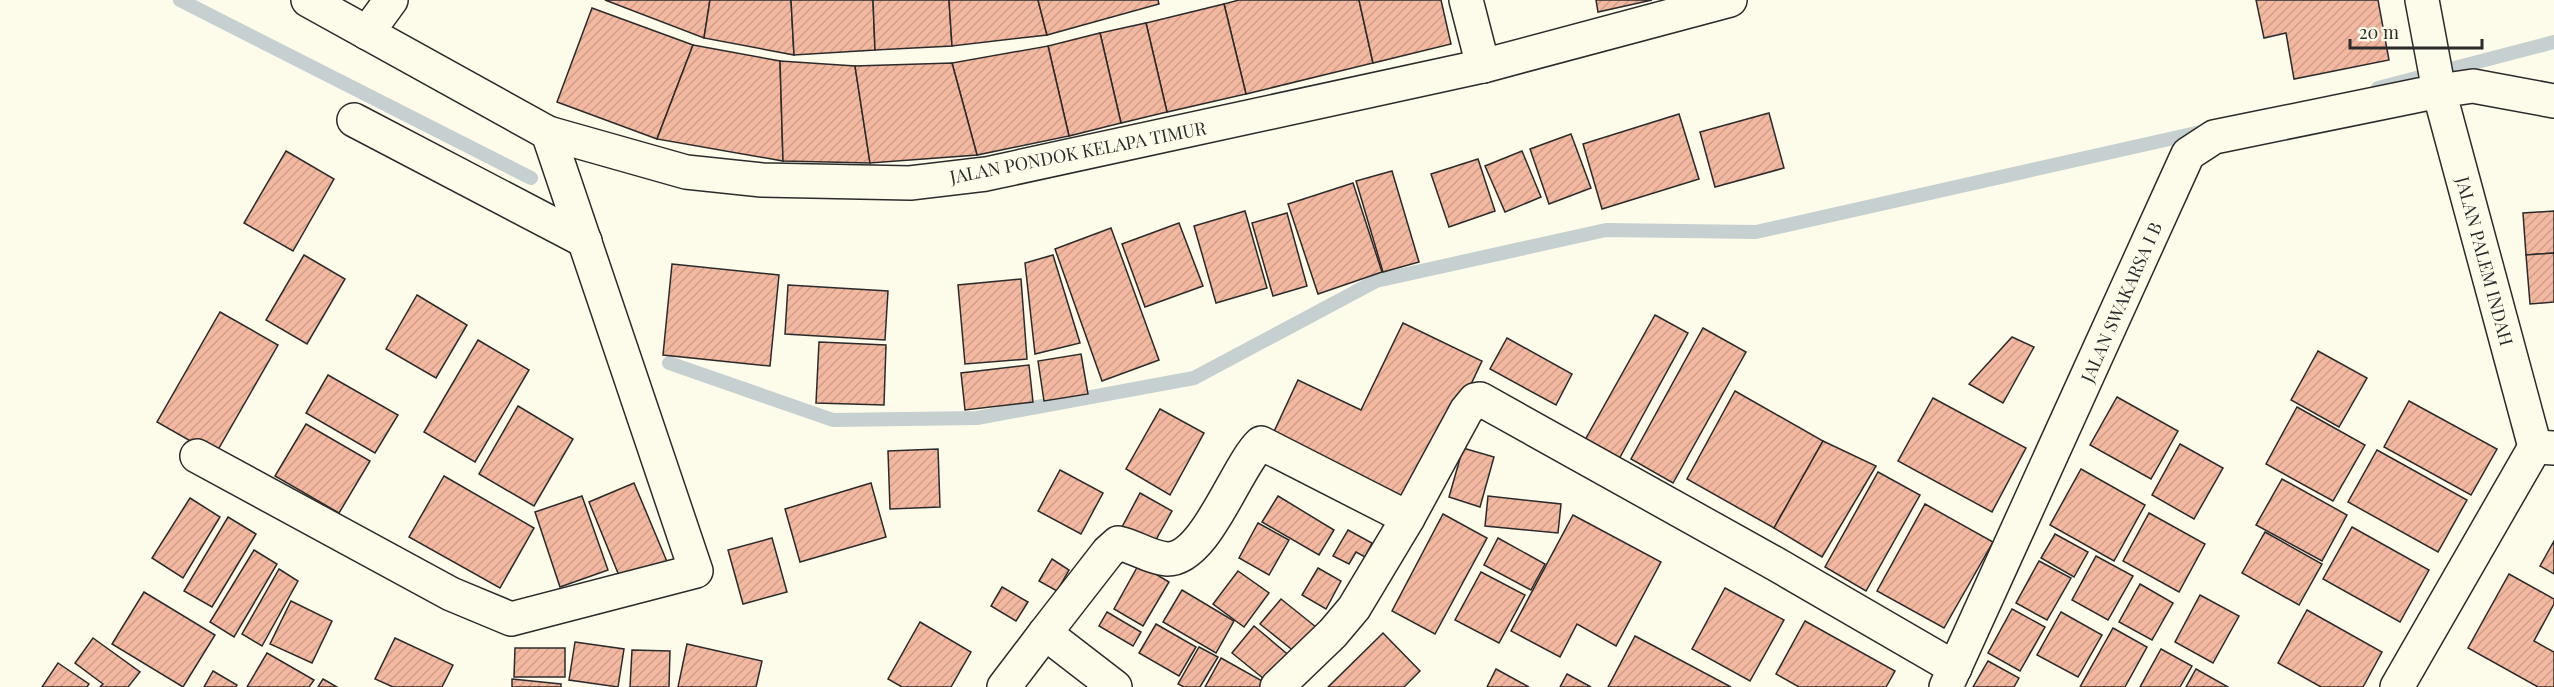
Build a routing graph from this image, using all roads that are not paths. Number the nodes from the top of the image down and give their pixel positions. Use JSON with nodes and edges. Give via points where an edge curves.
{"nodes":[{"id":1,"x":308,"y":0,"type":"edge"},
{"id":2,"x":391,"y":0,"type":"edge"},
{"id":3,"x":1467,"y":0,"type":"edge"},
{"id":4,"x":1730,"y":0,"type":"edge"},
{"id":5,"x":1698,"y":3,"type":"edge"},
{"id":6,"x":2422,"y":4,"type":"edge"},
{"id":7,"x":367,"y":33,"type":"junction"},
{"id":8,"x":1484,"y":66,"type":"junction"},
{"id":9,"x":2438,"y":84,"type":"junction"},
{"id":10,"x":2554,"y":101,"type":"edge"},
{"id":11,"x":354,"y":120,"type":"dead end"},
{"id":12,"x":549,"y":133,"type":"junction"},
{"id":13,"x":585,"y":241,"type":"junction"},
{"id":14,"x":2545,"y":447,"type":"edge"},
{"id":15,"x":197,"y":456,"type":"dead end"},
{"id":16,"x":1408,"y":518,"type":"junction"},
{"id":17,"x":1045,"y":633,"type":"junction"},
{"id":18,"x":1950,"y":678,"type":"edge"},
{"id":19,"x":1004,"y":687,"type":"edge"},
{"id":20,"x":1115,"y":687,"type":"edge"},
{"id":21,"x":1277,"y":687,"type":"edge"},
{"id":22,"x":2397,"y":687,"type":"edge"}],
"edges":[{"from":1,"to":7,"type":"street","name":"JALAN PONDOK KELAPA TIMUR"},
{"from":2,"to":7,"type":"street"},
{"from":3,"to":8,"type":"street"},
{"from":4,"to":5,"type":"street","name":"JALAN PONDOK KELAPA TIMUR"},
{"from":5,"to":8,"type":"street","name":"JALAN PONDOK KELAPA TIMUR"},
{"from":6,"to":9,"type":"street","name":"JALAN PALEM INDAH"},
{"from":7,"to":12,"type":"street","name":"JALAN PONDOK KELAPA TIMUR"},
{"from":8,"to":12,"type":"street","name":"JALAN PONDOK KELAPA TIMUR","via":[[986,174],[910,183],[762,180],[686,172]]},
{"from":9,"to":10,"type":"street","via":[[2473,86]]},
{"from":9,"to":14,"type":"street","name":"JALAN PALEM INDAH"},
{"from":9,"to":18,"type":"street","name":"JALAN SWAKARSA I B","via":[[2214,137],[2188,154]]},
{"from":11,"to":13,"type":"street"},
{"from":12,"to":13,"type":"street"},
{"from":13,"to":15,"type":"street","via":[[696,571],[511,619],[451,594]]},
{"from":14,"to":22,"type":"street"},
{"from":16,"to":17,"type":"street","via":[[1261,443],[1211,523],[1188,550],[1167,559],[1118,543]]},
{"from":16,"to":18,"type":"street","via":[[1466,411],[1475,400],[1485,400],[1774,563]]},
{"from":16,"to":21,"type":"street","via":[[1354,608]]},
{"from":17,"to":19,"type":"street"},
{"from":17,"to":20,"type":"street"}]}
